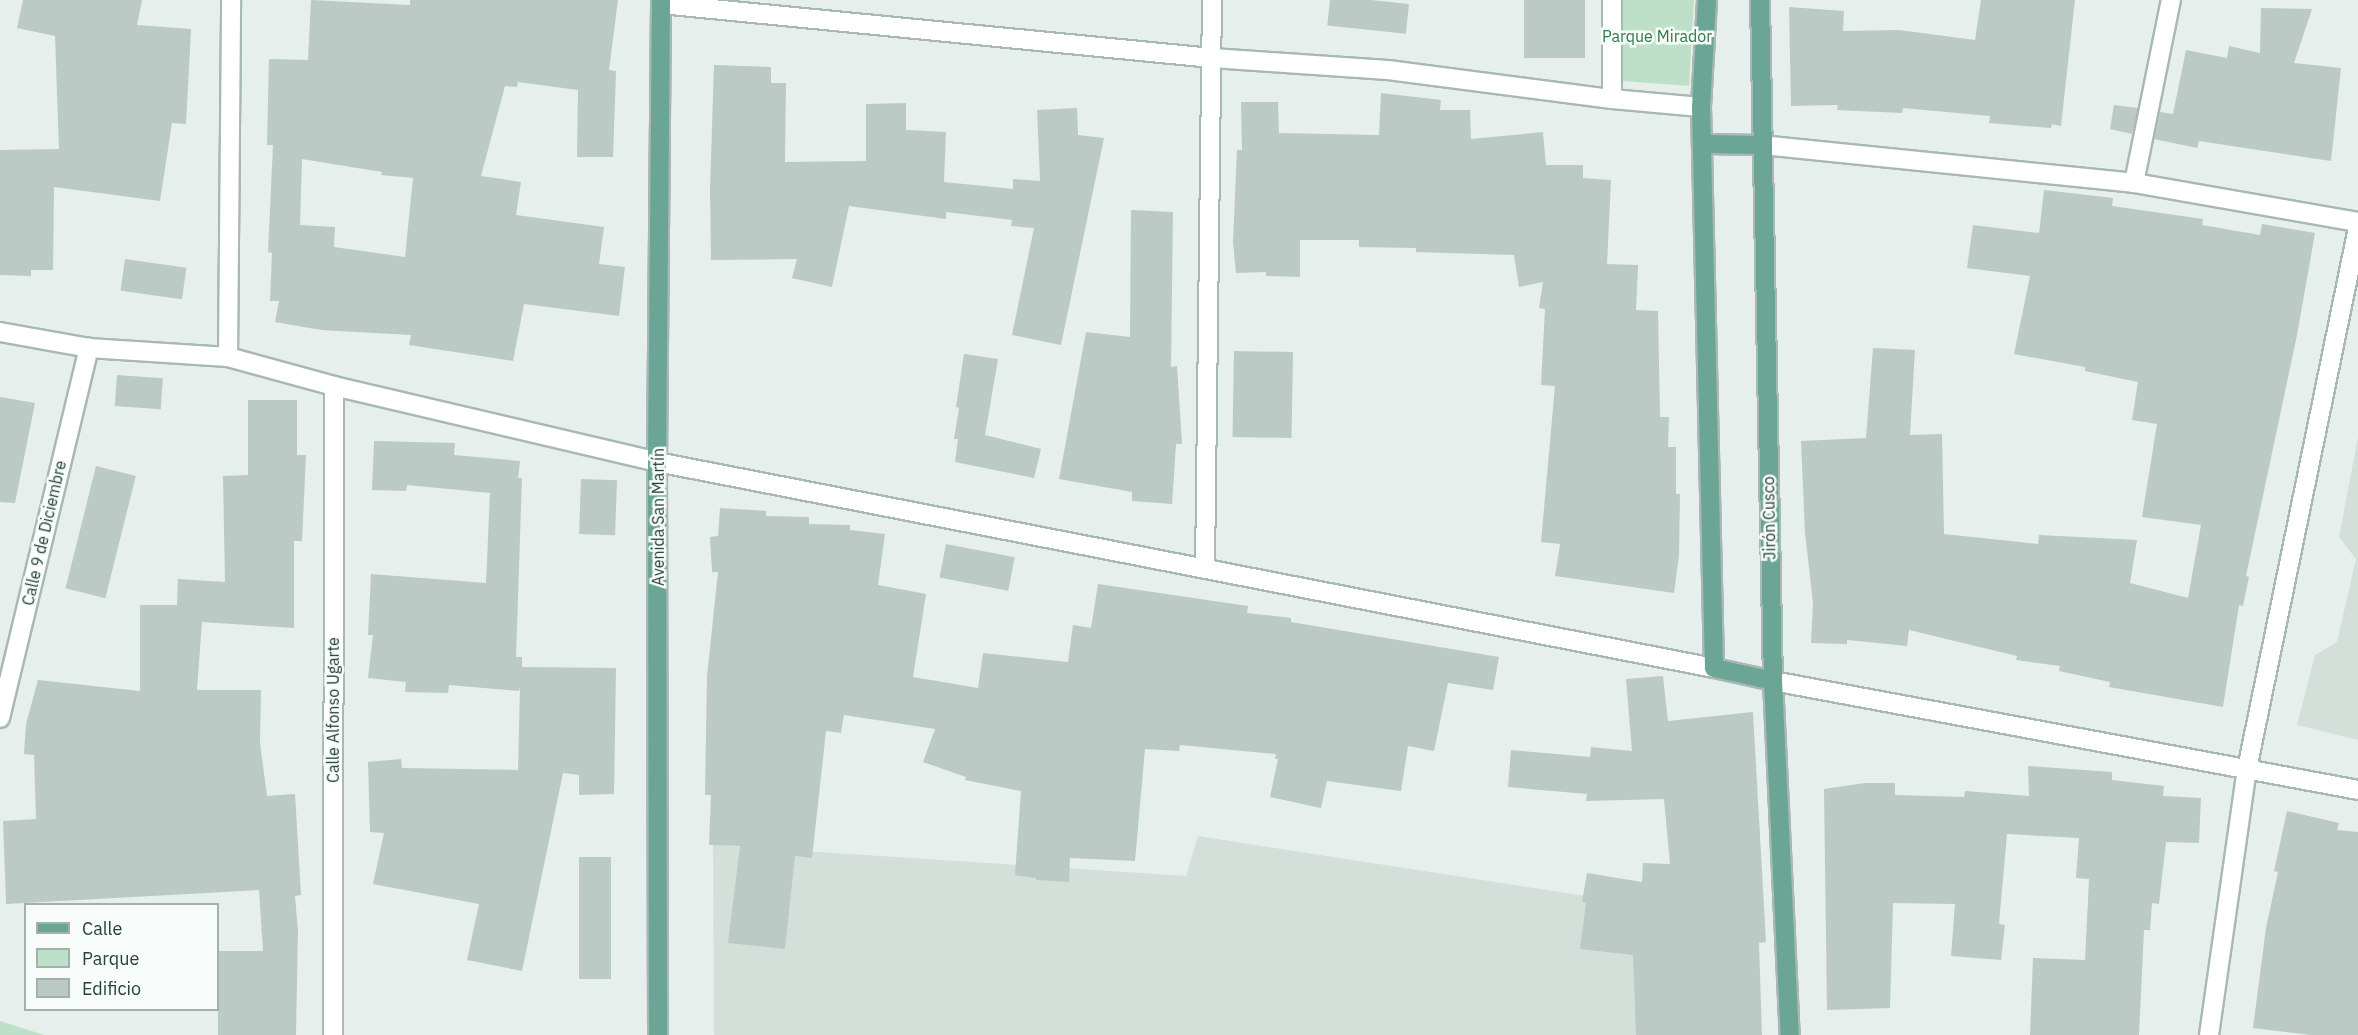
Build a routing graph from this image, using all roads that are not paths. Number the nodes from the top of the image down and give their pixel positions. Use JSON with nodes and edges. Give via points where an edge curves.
{"nodes":[{"id":1,"x":231,"y":0,"type":"edge"},
{"id":2,"x":1212,"y":0,"type":"edge"},
{"id":3,"x":1612,"y":0,"type":"edge"},
{"id":4,"x":1707,"y":0,"type":"edge"},
{"id":5,"x":1760,"y":0,"type":"edge"},
{"id":6,"x":2170,"y":0,"type":"edge"},
{"id":7,"x":661,"y":2,"type":"edge"},
{"id":8,"x":1212,"y":58,"type":"junction"},
{"id":9,"x":1612,"y":99,"type":"junction"},
{"id":10,"x":1701,"y":107,"type":"junction"},
{"id":11,"x":1703,"y":144,"type":"junction"},
{"id":12,"x":1762,"y":145,"type":"junction"},
{"id":13,"x":2134,"y":183,"type":"junction"},
{"id":14,"x":2358,"y":222,"type":"edge"},
{"id":15,"x":2358,"y":228,"type":"edge"},
{"id":16,"x":0,"y":332,"type":"edge"},
{"id":17,"x":89,"y":348,"type":"junction"},
{"id":18,"x":228,"y":357,"type":"junction"},
{"id":19,"x":334,"y":386,"type":"junction"},
{"id":20,"x":657,"y":462,"type":"junction"},
{"id":21,"x":1205,"y":569,"type":"junction"},
{"id":22,"x":1714,"y":668,"type":"junction"},
{"id":23,"x":1773,"y":681,"type":"junction"},
{"id":24,"x":0,"y":718,"type":"edge"},
{"id":25,"x":2247,"y":769,"type":"junction"},
{"id":26,"x":2358,"y":790,"type":"edge"},
{"id":27,"x":333,"y":1035,"type":"edge"},
{"id":28,"x":658,"y":1035,"type":"edge"},
{"id":29,"x":1790,"y":1035,"type":"edge"},
{"id":30,"x":2209,"y":1035,"type":"edge"}],
"edges":[{"from":1,"to":18,"type":"street"},
{"from":2,"to":8,"type":"street"},
{"from":3,"to":9,"type":"street"},
{"from":4,"to":10,"type":"main road"},
{"from":5,"to":12,"type":"main road","name":"Jirón Cusco"},
{"from":6,"to":13,"type":"street"},
{"from":7,"to":8,"type":"street"},
{"from":7,"to":20,"type":"main road","name":"Avenida San Martín"},
{"from":8,"to":9,"type":"street","via":[[1388,70]]},
{"from":8,"to":21,"type":"street"},
{"from":9,"to":10,"type":"street"},
{"from":10,"to":11,"type":"main road"},
{"from":11,"to":12,"type":"main road"},
{"from":11,"to":22,"type":"main road"},
{"from":12,"to":13,"type":"street"},
{"from":12,"to":23,"type":"main road","name":"Jirón Cusco"},
{"from":13,"to":14,"type":"street"},
{"from":15,"to":25,"type":"street"},
{"from":16,"to":17,"type":"street"},
{"from":17,"to":18,"type":"street"},
{"from":17,"to":24,"type":"street","name":"Calle 9 de Diciembre"},
{"from":18,"to":19,"type":"street"},
{"from":19,"to":20,"type":"street"},
{"from":19,"to":27,"type":"street","name":"Calle Alfonso Ugarte"},
{"from":20,"to":21,"type":"street"},
{"from":20,"to":28,"type":"main road","name":"Avenida San Martín"},
{"from":21,"to":22,"type":"street"},
{"from":22,"to":23,"type":"main road"},
{"from":23,"to":25,"type":"street"},
{"from":23,"to":29,"type":"main road","name":"Jirón Cusco"},
{"from":25,"to":26,"type":"street"},
{"from":25,"to":30,"type":"street"}]}
